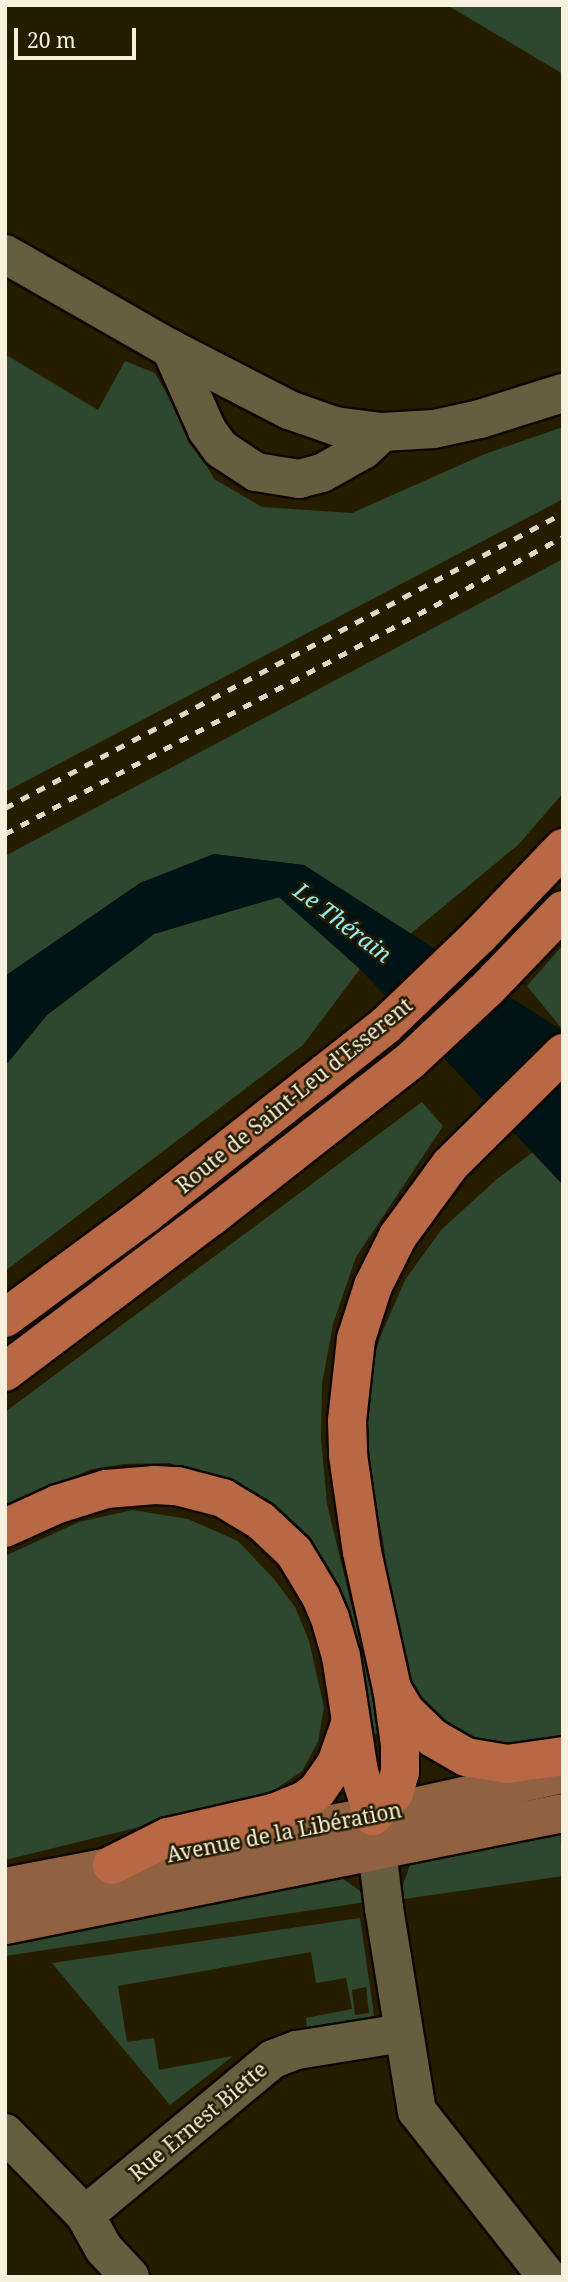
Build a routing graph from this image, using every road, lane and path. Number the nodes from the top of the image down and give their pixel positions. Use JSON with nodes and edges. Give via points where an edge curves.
{"nodes":[{"id":1,"x":5,"y":254,"type":"edge"},
{"id":2,"x":171,"y":349,"type":"junction"},
{"id":3,"x":563,"y":393,"type":"edge"},
{"id":4,"x":382,"y":432,"type":"junction"},
{"id":5,"x":563,"y":848,"type":"edge"},
{"id":6,"x":559,"y":914,"type":"edge"},
{"id":7,"x":563,"y":1054,"type":"edge"},
{"id":8,"x":5,"y":1318,"type":"edge"},
{"id":9,"x":5,"y":1372,"type":"edge"},
{"id":10,"x":5,"y":1528,"type":"edge"},
{"id":11,"x":392,"y":1689,"type":"junction"},
{"id":12,"x":351,"y":1722,"type":"junction"},
{"id":13,"x":563,"y":1756,"type":"edge"},
{"id":14,"x":563,"y":1774,"type":"edge"},
{"id":15,"x":563,"y":1813,"type":"edge"},
{"id":16,"x":375,"y":1833,"type":"junction"},
{"id":17,"x":112,"y":1865,"type":"junction"},
{"id":18,"x":5,"y":1887,"type":"edge"},
{"id":19,"x":5,"y":1925,"type":"edge"},
{"id":20,"x":403,"y":2033,"type":"junction"},
{"id":21,"x":5,"y":2133,"type":"edge"},
{"id":22,"x":85,"y":2214,"type":"junction"},
{"id":23,"x":130,"y":2277,"type":"edge"},
{"id":24,"x":547,"y":2277,"type":"edge"}],
"edges":[{"from":1,"to":2,"type":"street"},
{"from":2,"to":4,"type":"street","via":[[289,411],[335,426]]},
{"from":2,"to":4,"type":"street","via":[[207,429],[221,449],[256,472],[299,479],[322,473],[363,450]]},
{"from":3,"to":4,"type":"street","via":[[459,425]]},
{"from":5,"to":8,"type":"main road","name":"Route de Saint-Leu d'Esserent","via":[[413,1001],[136,1221]]},
{"from":6,"to":9,"type":"main road","via":[[434,1040]]},
{"from":7,"to":11,"type":"main road","via":[[450,1165],[398,1236],[373,1286],[356,1339],[348,1394],[348,1455],[355,1512]]},
{"from":10,"to":12,"type":"main road","via":[[79,1497],[132,1486],[177,1486],[245,1510],[294,1552],[321,1597],[341,1656]]},
{"from":11,"to":13,"type":"main road","via":[[417,1725],[466,1757],[506,1764]]},
{"from":11,"to":16,"type":"main road","via":[[400,1772]]},
{"from":12,"to":16,"type":"main road"},
{"from":12,"to":17,"type":"main road","via":[[336,1764],[305,1801],[168,1837]]},
{"from":14,"to":16,"type":"main road","name":"Avenue de la Libération"},
{"from":15,"to":16,"type":"main road","name":"Avenue de la Libération"},
{"from":16,"to":17,"type":"main road","name":"Avenue de la Libération"},
{"from":16,"to":19,"type":"main road","name":"Avenue de la Libération"},
{"from":16,"to":20,"type":"street"},
{"from":17,"to":18,"type":"main road","name":"Avenue de la Libération"},
{"from":20,"to":22,"type":"street","name":"Rue Ernest Biette","via":[[297,2050],[273,2059]]},
{"from":20,"to":24,"type":"street","via":[[422,2119]]},
{"from":21,"to":22,"type":"street"},
{"from":22,"to":23,"type":"street","via":[[104,2249]]}]}
